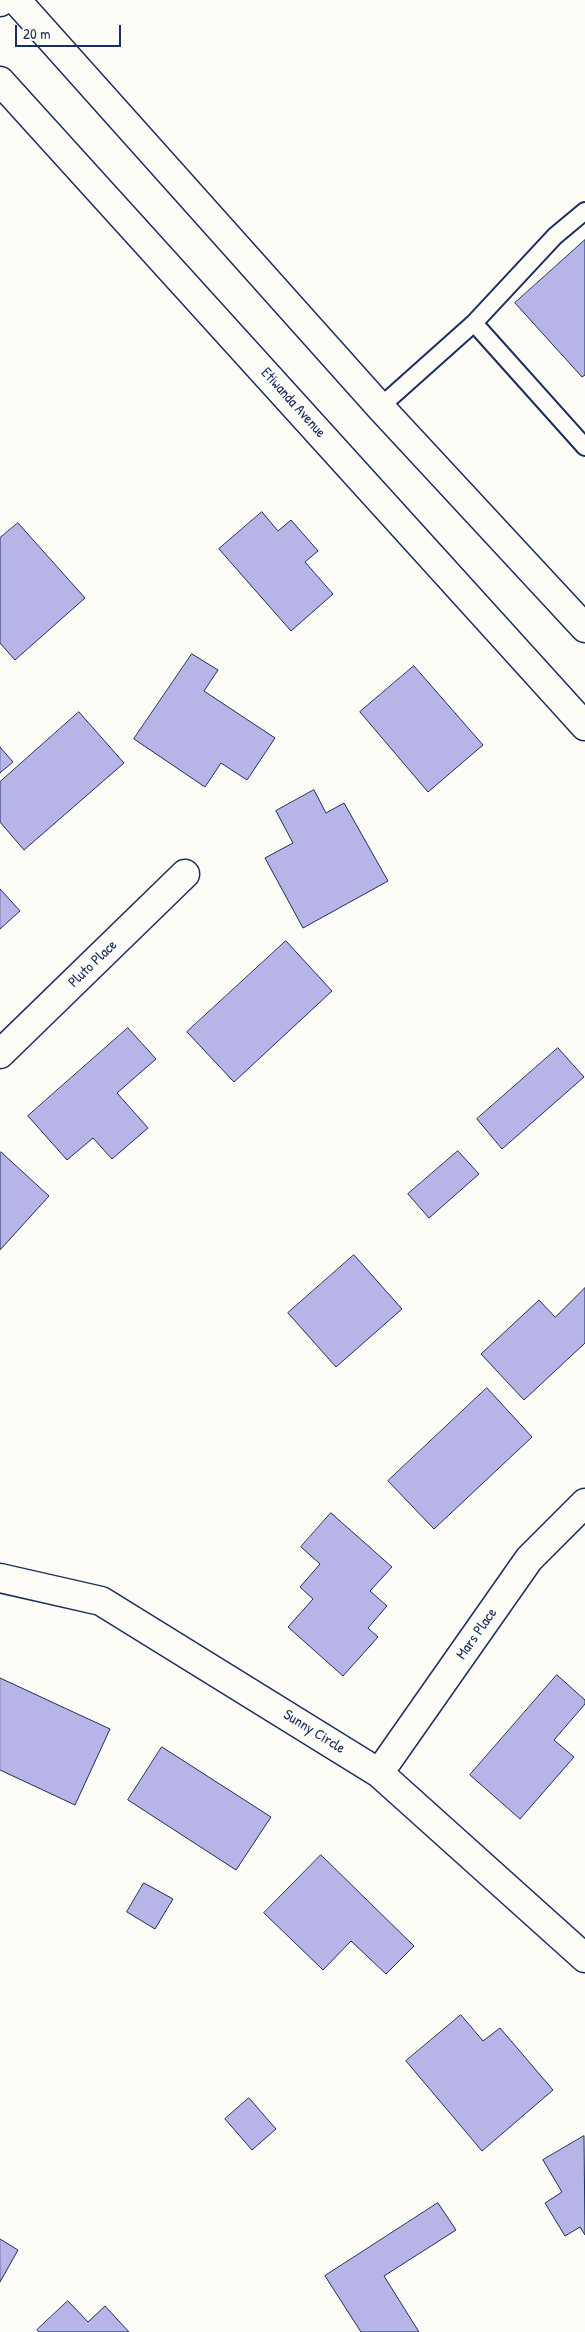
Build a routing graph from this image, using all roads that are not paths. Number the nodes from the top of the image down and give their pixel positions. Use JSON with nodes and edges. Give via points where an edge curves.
{"nodes":[{"id":1,"x":16,"y":0,"type":"edge"},
{"id":2,"x":0,"y":81,"type":"edge"},
{"id":3,"x":585,"y":211,"type":"edge"},
{"id":4,"x":474,"y":323,"type":"junction"},
{"id":5,"x":380,"y":407,"type":"junction"},
{"id":6,"x":584,"y":444,"type":"edge"},
{"id":7,"x":585,"y":627,"type":"edge"},
{"id":8,"x":585,"y":726,"type":"edge"},
{"id":9,"x":186,"y":874,"type":"dead end"},
{"id":10,"x":0,"y":1054,"type":"edge"},
{"id":11,"x":585,"y":1503,"type":"edge"},
{"id":12,"x":0,"y":1578,"type":"edge"},
{"id":13,"x":379,"y":1773,"type":"junction"},
{"id":14,"x":585,"y":1958,"type":"edge"}],
"edges":[{"from":1,"to":5,"type":"main road"},
{"from":2,"to":8,"type":"main road","name":"Etiwanda Avenue"},
{"from":3,"to":4,"type":"lane","via":[[555,236]]},
{"from":4,"to":5,"type":"lane"},
{"from":4,"to":6,"type":"lane"},
{"from":5,"to":7,"type":"main road"},
{"from":9,"to":10,"type":"main road","name":"Pluto Place"},
{"from":11,"to":13,"type":"main road","name":"Mars Place","via":[[529,1559]]},
{"from":12,"to":13,"type":"main road","name":"Sunny Circle","via":[[101,1601]]},
{"from":13,"to":14,"type":"main road","name":"Sunny Circle"}]}
